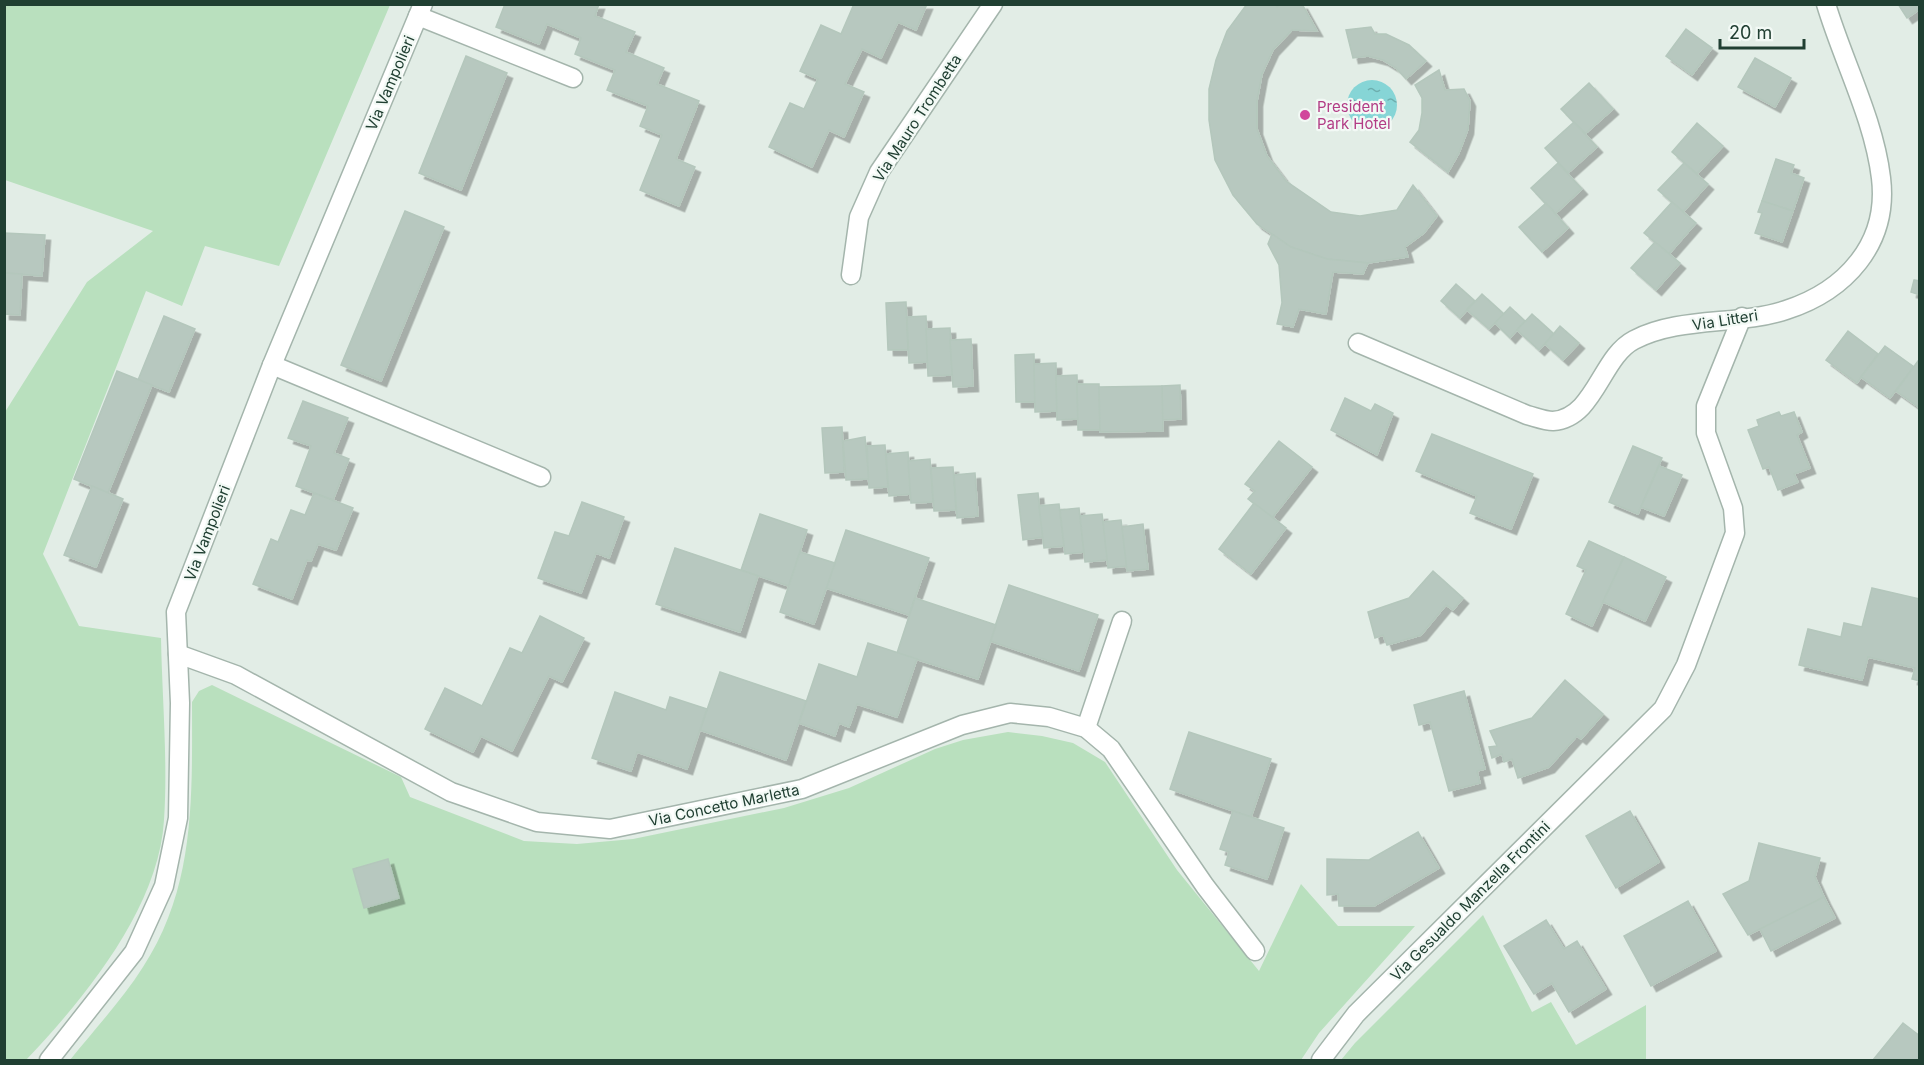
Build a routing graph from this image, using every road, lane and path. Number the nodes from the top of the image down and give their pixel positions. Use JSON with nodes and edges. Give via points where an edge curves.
{"nodes":[{"id":1,"x":993,"y":4,"type":"edge"},
{"id":2,"x":1826,"y":4,"type":"edge"},
{"id":3,"x":420,"y":10,"type":"edge"},
{"id":4,"x":573,"y":78,"type":"dead end"},
{"id":5,"x":851,"y":274,"type":"dead end"},
{"id":6,"x":1743,"y":318,"type":"junction"},
{"id":7,"x":1358,"y":343,"type":"dead end"},
{"id":8,"x":272,"y":365,"type":"junction"},
{"id":9,"x":541,"y":477,"type":"dead end"},
{"id":10,"x":1122,"y":621,"type":"dead end"},
{"id":11,"x":178,"y":654,"type":"junction"},
{"id":12,"x":1086,"y":728,"type":"junction"},
{"id":13,"x":1255,"y":951,"type":"dead end"},
{"id":14,"x":49,"y":1060,"type":"edge"},
{"id":15,"x":1321,"y":1060,"type":"edge"}],
"edges":[{"from":1,"to":5,"type":"street","name":"Via Mauro Trombetta","via":[[879,172],[859,217]]},
{"from":2,"to":6,"type":"street","name":"Via Litteri","via":[[1873,140],[1881,180],[1874,232],[1858,266],[1839,283],[1786,310]]},
{"from":3,"to":4,"type":"street"},
{"from":3,"to":8,"type":"street","name":"Via Vampolieri"},
{"from":6,"to":7,"type":"street","name":"Via Litteri","via":[[1661,330],[1633,340],[1614,357],[1580,408],[1564,419],[1551,421],[1527,416]]},
{"from":6,"to":15,"type":"street","name":"Via Gesualdo Manzella Frontini","via":[[1706,406],[1706,433],[1733,508],[1736,533],[1686,665],[1663,709],[1356,1014]]},
{"from":8,"to":9,"type":"street"},
{"from":8,"to":11,"type":"street","name":"Via Vampolieri","via":[[176,612]]},
{"from":10,"to":12,"type":"street"},
{"from":11,"to":12,"type":"street","name":"Via Concetto Marletta","via":[[236,675],[451,792],[537,822],[609,829],[801,789],[963,725],[1010,713],[1049,717]]},
{"from":11,"to":14,"type":"street","name":"Via Vampolieri","via":[[178,818],[164,886],[134,952]]},
{"from":12,"to":13,"type":"street","name":"Via Concetto Marletta","via":[[1111,748],[1205,886]]}]}
